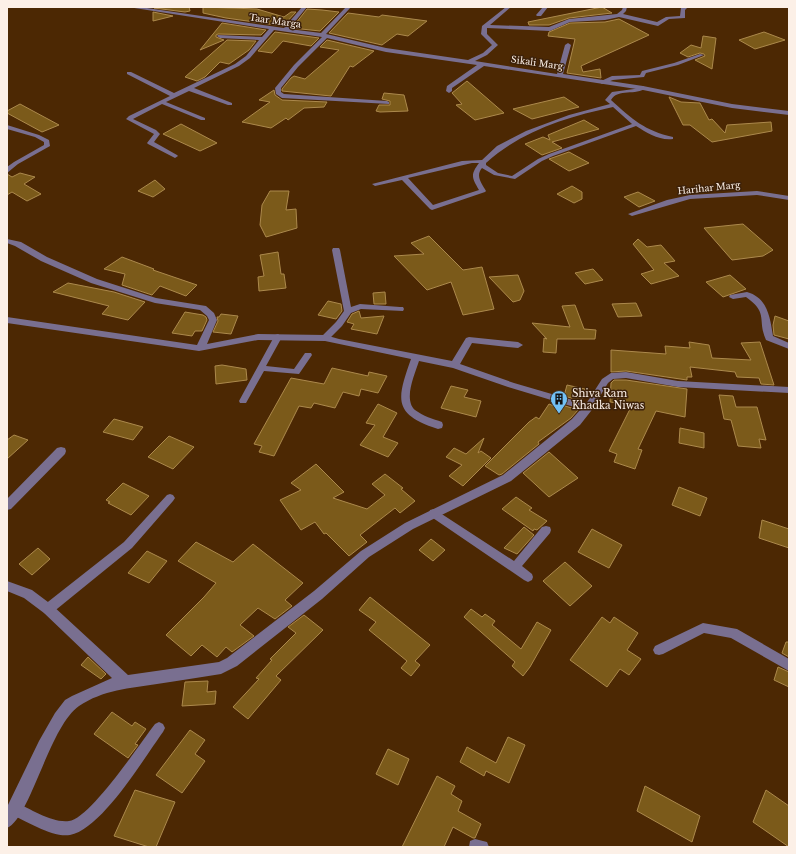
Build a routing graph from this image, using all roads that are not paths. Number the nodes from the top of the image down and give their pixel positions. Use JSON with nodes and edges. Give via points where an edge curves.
{"nodes":[{"id":1,"x":130,"y":7,"type":"edge"},
{"id":2,"x":305,"y":7,"type":"edge"},
{"id":3,"x":349,"y":7,"type":"edge"},
{"id":4,"x":509,"y":7,"type":"edge"},
{"id":5,"x":546,"y":7,"type":"edge"},
{"id":6,"x":625,"y":7,"type":"edge"},
{"id":7,"x":686,"y":7,"type":"edge"},
{"id":8,"x":742,"y":7,"type":"edge"},
{"id":9,"x":750,"y":7,"type":"edge"},
{"id":10,"x":539,"y":15,"type":"dead end"},
{"id":11,"x":619,"y":15,"type":"junction"},
{"id":12,"x":485,"y":26,"type":"junction"},
{"id":13,"x":272,"y":29,"type":"junction"},
{"id":14,"x":285,"y":30,"type":"junction"},
{"id":15,"x":220,"y":36,"type":"dead end"},
{"id":16,"x":324,"y":36,"type":"junction"},
{"id":17,"x":264,"y":39,"type":"junction"},
{"id":18,"x":568,"y":45,"type":"dead end"},
{"id":19,"x":702,"y":55,"type":"dead end"},
{"id":20,"x":469,"y":62,"type":"junction"},
{"id":21,"x":483,"y":64,"type":"junction"},
{"id":22,"x":129,"y":73,"type":"dead end"},
{"id":23,"x":560,"y":75,"type":"junction"},
{"id":24,"x":602,"y":82,"type":"junction"},
{"id":25,"x":643,"y":88,"type":"junction"},
{"id":26,"x":190,"y":89,"type":"junction"},
{"id":27,"x":449,"y":91,"type":"dead end"},
{"id":28,"x":175,"y":96,"type":"junction"},
{"id":29,"x":161,"y":102,"type":"junction"},
{"id":30,"x":387,"y":103,"type":"dead end"},
{"id":31,"x":230,"y":104,"type":"dead end"},
{"id":32,"x":614,"y":105,"type":"junction"},
{"id":33,"x":789,"y":113,"type":"edge"},
{"id":34,"x":202,"y":119,"type":"dead end"},
{"id":35,"x":637,"y":124,"type":"junction"},
{"id":36,"x":7,"y":128,"type":"edge"},
{"id":37,"x":671,"y":138,"type":"dead end"},
{"id":38,"x":175,"y":156,"type":"dead end"},
{"id":39,"x":483,"y":162,"type":"junction"},
{"id":40,"x":7,"y":171,"type":"edge"},
{"id":41,"x":403,"y":177,"type":"junction"},
{"id":42,"x":375,"y":184,"type":"dead end"},
{"id":43,"x":789,"y":198,"type":"edge"},
{"id":44,"x":632,"y":214,"type":"dead end"},
{"id":45,"x":7,"y":241,"type":"edge"},
{"id":46,"x":336,"y":250,"type":"dead end"},
{"id":47,"x":733,"y":297,"type":"dead end"},
{"id":48,"x":400,"y":309,"type":"dead end"},
{"id":49,"x":348,"y":310,"type":"junction"},
{"id":50,"x":7,"y":320,"type":"edge"},
{"id":51,"x":278,"y":337,"type":"junction"},
{"id":52,"x":325,"y":338,"type":"junction"},
{"id":53,"x":518,"y":345,"type":"dead end"},
{"id":54,"x":789,"y":346,"type":"edge"},
{"id":55,"x":198,"y":348,"type":"junction"},
{"id":56,"x":308,"y":355,"type":"dead end"},
{"id":57,"x":416,"y":357,"type":"junction"},
{"id":58,"x":455,"y":365,"type":"junction"},
{"id":59,"x":261,"y":368,"type":"junction"},
{"id":60,"x":789,"y":390,"type":"edge"},
{"id":61,"x":243,"y":401,"type":"dead end"},
{"id":62,"x":588,"y":408,"type":"junction"},
{"id":63,"x":438,"y":425,"type":"dead end"},
{"id":64,"x":61,"y":451,"type":"dead end"},
{"id":65,"x":170,"y":498,"type":"dead end"},
{"id":66,"x":7,"y":506,"type":"edge"},
{"id":67,"x":434,"y":513,"type":"junction"},
{"id":68,"x":546,"y":530,"type":"dead end"},
{"id":69,"x":515,"y":567,"type":"junction"},
{"id":70,"x":528,"y":577,"type":"dead end"},
{"id":71,"x":7,"y":586,"type":"edge"},
{"id":72,"x":48,"y":609,"type":"junction"},
{"id":73,"x":659,"y":650,"type":"dead end"},
{"id":74,"x":789,"y":665,"type":"edge"},
{"id":75,"x":126,"y":682,"type":"junction"},
{"id":76,"x":159,"y":728,"type":"dead end"},
{"id":77,"x":16,"y":808,"type":"junction"},
{"id":78,"x":7,"y":821,"type":"edge"}],
"edges":[{"from":1,"to":13,"type":"street","name":"Taar Marga"},
{"from":2,"to":14,"type":"street"},
{"from":3,"to":16,"type":"street"},
{"from":4,"to":12,"type":"street"},
{"from":5,"to":10,"type":"street"},
{"from":6,"to":11,"type":"street"},
{"from":7,"to":11,"type":"street","via":[[683,9],[682,17],[668,18],[658,24]]},
{"from":8,"to":9,"type":"street"},
{"from":11,"to":12,"type":"street","via":[[569,21],[557,27],[544,29]]},
{"from":12,"to":20,"type":"street","via":[[484,34],[495,45],[485,54]]},
{"from":13,"to":14,"type":"street","name":"Taar Marga"},
{"from":13,"to":17,"type":"street"},
{"from":14,"to":16,"type":"street","name":"Taar Marga"},
{"from":15,"to":17,"type":"street"},
{"from":16,"to":20,"type":"street","name":"Sikali Marg","via":[[386,50]]},
{"from":16,"to":30,"type":"street","via":[[278,88],[278,93],[282,96]]},
{"from":17,"to":26,"type":"street","via":[[237,65]]},
{"from":18,"to":23,"type":"street"},
{"from":19,"to":24,"type":"lane","via":[[644,72],[642,76],[612,78]]},
{"from":20,"to":21,"type":"street","name":"Sikali Marg"},
{"from":21,"to":23,"type":"street","name":"Sikali Marg"},
{"from":21,"to":27,"type":"street","via":[[449,87]]},
{"from":22,"to":28,"type":"street"},
{"from":23,"to":24,"type":"street","name":"Sikali Marg"},
{"from":24,"to":25,"type":"street","name":"Sikali Marg"},
{"from":25,"to":32,"type":"lane","via":[[639,91],[624,91],[610,95],[608,100]]},
{"from":25,"to":33,"type":"street","name":"Sikali Marg","via":[[732,106]]},
{"from":26,"to":28,"type":"street"},
{"from":26,"to":31,"type":"street"},
{"from":28,"to":29,"type":"street"},
{"from":29,"to":34,"type":"street"},
{"from":29,"to":38,"type":"street","via":[[129,119],[154,131],[157,134],[150,143]]},
{"from":32,"to":35,"type":"lane"},
{"from":32,"to":39,"type":"lane","via":[[570,116],[520,137],[500,147]]},
{"from":35,"to":37,"type":"lane","via":[[658,137]]},
{"from":35,"to":39,"type":"lane","via":[[551,154],[513,178],[485,169]]},
{"from":36,"to":40,"type":"street","via":[[48,141],[47,146],[16,163]]},
{"from":39,"to":41,"type":"lane","via":[[466,161]]},
{"from":39,"to":41,"type":"lane","via":[[476,171],[476,179],[483,191],[432,208]]},
{"from":41,"to":42,"type":"lane"},
{"from":43,"to":44,"type":"street","name":"Harihar Marg","via":[[757,194],[690,198]]},
{"from":45,"to":55,"type":"street","via":[[94,281],[155,300],[203,308],[212,315],[213,320]]},
{"from":46,"to":49,"type":"lane"},
{"from":47,"to":54,"type":"lane","via":[[747,294],[759,301],[768,316],[769,338]]},
{"from":48,"to":49,"type":"lane","via":[[360,306]]},
{"from":49,"to":52,"type":"lane"},
{"from":50,"to":55,"type":"street"},
{"from":51,"to":52,"type":"street"},
{"from":51,"to":55,"type":"street","via":[[258,337]]},
{"from":51,"to":59,"type":"lane"},
{"from":52,"to":57,"type":"street"},
{"from":53,"to":58,"type":"street","via":[[469,340]]},
{"from":56,"to":59,"type":"lane","via":[[296,372]]},
{"from":57,"to":58,"type":"street"},
{"from":57,"to":63,"type":"street","via":[[405,393],[405,402],[408,410],[418,417]]},
{"from":58,"to":62,"type":"street"},
{"from":59,"to":61,"type":"lane"},
{"from":60,"to":62,"type":"street","via":[[678,384],[626,375],[611,376],[604,381]]},
{"from":62,"to":67,"type":"street","via":[[576,422],[507,478]]},
{"from":64,"to":66,"type":"street"},
{"from":65,"to":72,"type":"lane","via":[[128,546]]},
{"from":67,"to":69,"type":"lane"},
{"from":67,"to":75,"type":"street","via":[[365,554],[318,595],[232,662],[221,668]]},
{"from":68,"to":69,"type":"lane"},
{"from":69,"to":70,"type":"lane"},
{"from":71,"to":72,"type":"street","via":[[28,594]]},
{"from":72,"to":75,"type":"street"},
{"from":73,"to":74,"type":"lane","via":[[703,628],[733,633]]},
{"from":75,"to":77,"type":"street","via":[[118,682],[96,690],[71,705],[51,734]]},
{"from":76,"to":77,"type":"lane","via":[[92,816],[72,829],[55,827]]},
{"from":77,"to":78,"type":"street"}]}
